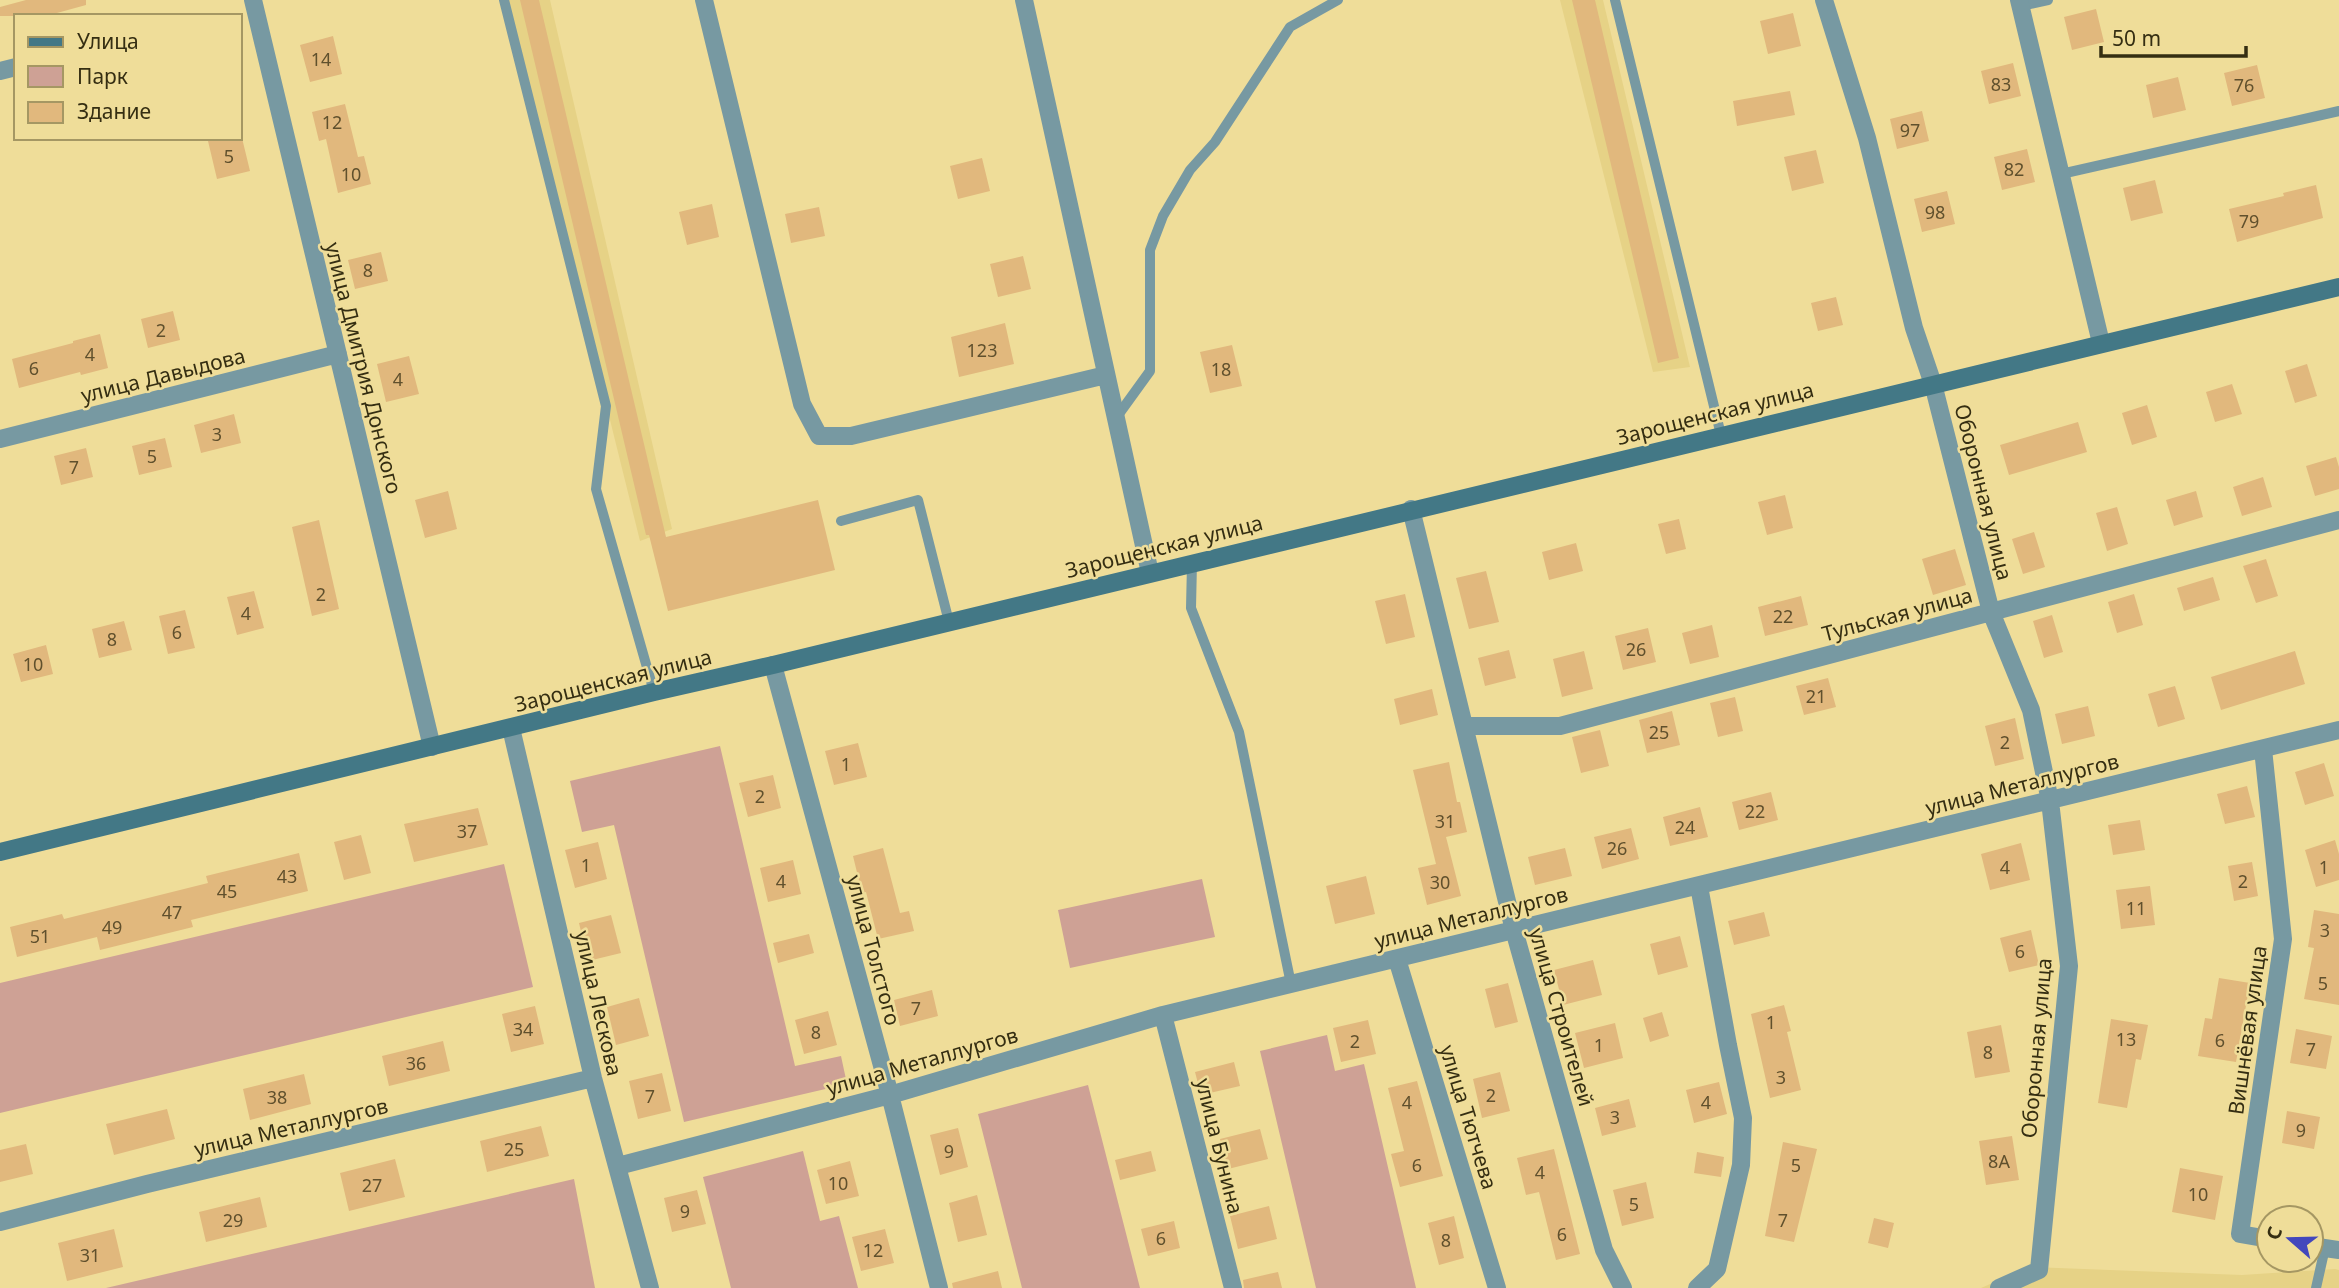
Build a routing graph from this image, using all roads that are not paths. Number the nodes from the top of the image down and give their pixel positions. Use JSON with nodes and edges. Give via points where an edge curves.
{"nodes":[{"id":1,"x":504,"y":0,"type":"edge"},
{"id":2,"x":704,"y":0,"type":"edge"},
{"id":3,"x":1024,"y":0,"type":"edge"},
{"id":4,"x":1338,"y":0,"type":"edge"},
{"id":5,"x":1615,"y":0,"type":"edge"},
{"id":6,"x":1824,"y":0,"type":"edge"},
{"id":7,"x":2048,"y":0,"type":"edge"},
{"id":8,"x":2020,"y":3,"type":"edge"},
{"id":9,"x":250,"y":12,"type":"edge"},
{"id":10,"x":2339,"y":111,"type":"edge"},
{"id":11,"x":2061,"y":174,"type":"junction"},
{"id":12,"x":2339,"y":287,"type":"edge"},
{"id":13,"x":2101,"y":343,"type":"junction"},
{"id":14,"x":338,"y":354,"type":"junction"},
{"id":15,"x":1106,"y":375,"type":"junction"},
{"id":16,"x":1933,"y":384,"type":"junction"},
{"id":17,"x":1116,"y":418,"type":"junction"},
{"id":18,"x":1721,"y":435,"type":"junction"},
{"id":19,"x":0,"y":439,"type":"edge"},
{"id":20,"x":1411,"y":509,"type":"junction"},
{"id":21,"x":2339,"y":520,"type":"edge"},
{"id":22,"x":841,"y":521,"type":"dead end"},
{"id":23,"x":1192,"y":564,"type":"junction"},
{"id":24,"x":1150,"y":573,"type":"junction"},
{"id":25,"x":1991,"y":612,"type":"junction"},
{"id":26,"x":948,"y":622,"type":"junction"},
{"id":27,"x":773,"y":665,"type":"junction"},
{"id":28,"x":654,"y":692,"type":"junction"},
{"id":29,"x":1464,"y":726,"type":"junction"},
{"id":30,"x":511,"y":728,"type":"junction"},
{"id":31,"x":2339,"y":730,"type":"edge"},
{"id":32,"x":432,"y":747,"type":"junction"},
{"id":33,"x":2263,"y":749,"type":"junction"},
{"id":34,"x":2050,"y":801,"type":"junction"},
{"id":35,"x":0,"y":852,"type":"edge"},
{"id":36,"x":1699,"y":886,"type":"junction"},
{"id":37,"x":1514,"y":930,"type":"junction"},
{"id":38,"x":1397,"y":959,"type":"junction"},
{"id":39,"x":1291,"y":984,"type":"junction"},
{"id":40,"x":1163,"y":1015,"type":"junction"},
{"id":41,"x":593,"y":1078,"type":"junction"},
{"id":42,"x":890,"y":1095,"type":"junction"},
{"id":43,"x":618,"y":1167,"type":"junction"},
{"id":44,"x":0,"y":1222,"type":"edge"},
{"id":45,"x":2255,"y":1237,"type":"edge"},
{"id":46,"x":650,"y":1288,"type":"edge"},
{"id":47,"x":939,"y":1288,"type":"edge"},
{"id":48,"x":1233,"y":1288,"type":"edge"},
{"id":49,"x":1497,"y":1288,"type":"edge"},
{"id":50,"x":1623,"y":1288,"type":"edge"},
{"id":51,"x":1697,"y":1288,"type":"edge"},
{"id":52,"x":1999,"y":1288,"type":"edge"}],
"edges":[{"from":1,"to":28,"type":"lane","via":[[606,406],[596,489]]},
{"from":2,"to":15,"type":"street","via":[[802,404],[819,436],[851,436]]},
{"from":3,"to":15,"type":"street"},
{"from":4,"to":17,"type":"lane","via":[[1290,27],[1215,142],[1189,170],[1163,216],[1150,250],[1150,371]]},
{"from":5,"to":18,"type":"lane"},
{"from":6,"to":16,"type":"street","name":"Оборонная улица","via":[[1867,138],[1914,328]]},
{"from":7,"to":8,"type":"lane"},
{"from":8,"to":11,"type":"street"},
{"from":9,"to":14,"type":"street","name":"улица Дмитрия Донского"},
{"from":10,"to":11,"type":"lane"},
{"from":11,"to":13,"type":"street"},
{"from":12,"to":13,"type":"street","name":"Зарощенская улица"},
{"from":13,"to":16,"type":"street","name":"Зарощенская улица"},
{"from":14,"to":19,"type":"street","name":"улица Давыдова"},
{"from":14,"to":32,"type":"street","name":"улица Дмитрия Донского"},
{"from":15,"to":17,"type":"street"},
{"from":16,"to":18,"type":"street","name":"Зарощенская улица"},
{"from":16,"to":25,"type":"street","name":"Оборонная улица"},
{"from":17,"to":24,"type":"street"},
{"from":18,"to":20,"type":"street","name":"Зарощенская улица"},
{"from":20,"to":23,"type":"street","name":"Зарощенская улица"},
{"from":20,"to":29,"type":"street","name":"улица Строителей"},
{"from":21,"to":25,"type":"street","name":"Тульская улица"},
{"from":22,"to":26,"type":"lane","via":[[918,500]]},
{"from":23,"to":24,"type":"street","name":"Зарощенская улица"},
{"from":23,"to":39,"type":"lane","via":[[1191,608],[1239,732]]},
{"from":24,"to":26,"type":"street","name":"Зарощенская улица"},
{"from":25,"to":29,"type":"street","name":"Тульская улица","via":[[1560,726]]},
{"from":25,"to":34,"type":"street","name":"Оборонная улица","via":[[2031,710]]},
{"from":26,"to":27,"type":"street","name":"Зарощенская улица"},
{"from":27,"to":28,"type":"street","name":"Зарощенская улица"},
{"from":27,"to":42,"type":"street","name":"улица Толстого"},
{"from":28,"to":30,"type":"street","name":"Зарощенская улица"},
{"from":29,"to":37,"type":"street","name":"улица Строителей"},
{"from":30,"to":32,"type":"street","name":"Зарощенская улица"},
{"from":30,"to":41,"type":"street","name":"улица Лескова"},
{"from":31,"to":33,"type":"street","name":"улица Металлургов"},
{"from":32,"to":35,"type":"street","name":"Зарощенская улица"},
{"from":33,"to":34,"type":"street","name":"улица Металлургов"},
{"from":33,"to":45,"type":"street","name":"Вишнёвая улица","via":[[2283,939],[2240,1234]]},
{"from":34,"to":36,"type":"street","name":"улица Металлургов"},
{"from":34,"to":52,"type":"street","name":"Оборонная улица","via":[[2069,966],[2039,1270]]},
{"from":36,"to":37,"type":"street","name":"улица Металлургов"},
{"from":36,"to":51,"type":"street","via":[[1743,1118],[1741,1165],[1717,1269]]},
{"from":37,"to":38,"type":"street","name":"улица Металлургов"},
{"from":37,"to":50,"type":"street","name":"улица Строителей","via":[[1604,1251]]},
{"from":38,"to":39,"type":"street","name":"улица Металлургов"},
{"from":38,"to":49,"type":"street","name":"улица Тютчева"},
{"from":39,"to":40,"type":"street","name":"улица Металлургов"},
{"from":40,"to":42,"type":"street","name":"улица Металлургов"},
{"from":40,"to":48,"type":"street","name":"улица Бунина"},
{"from":41,"to":43,"type":"street","name":"улица Лескова"},
{"from":41,"to":44,"type":"street","name":"улица Металлургов"},
{"from":42,"to":43,"type":"street","name":"улица Металлургов"},
{"from":42,"to":47,"type":"street","name":"улица Толстого"},
{"from":43,"to":46,"type":"street","name":"улица Лескова"}]}
